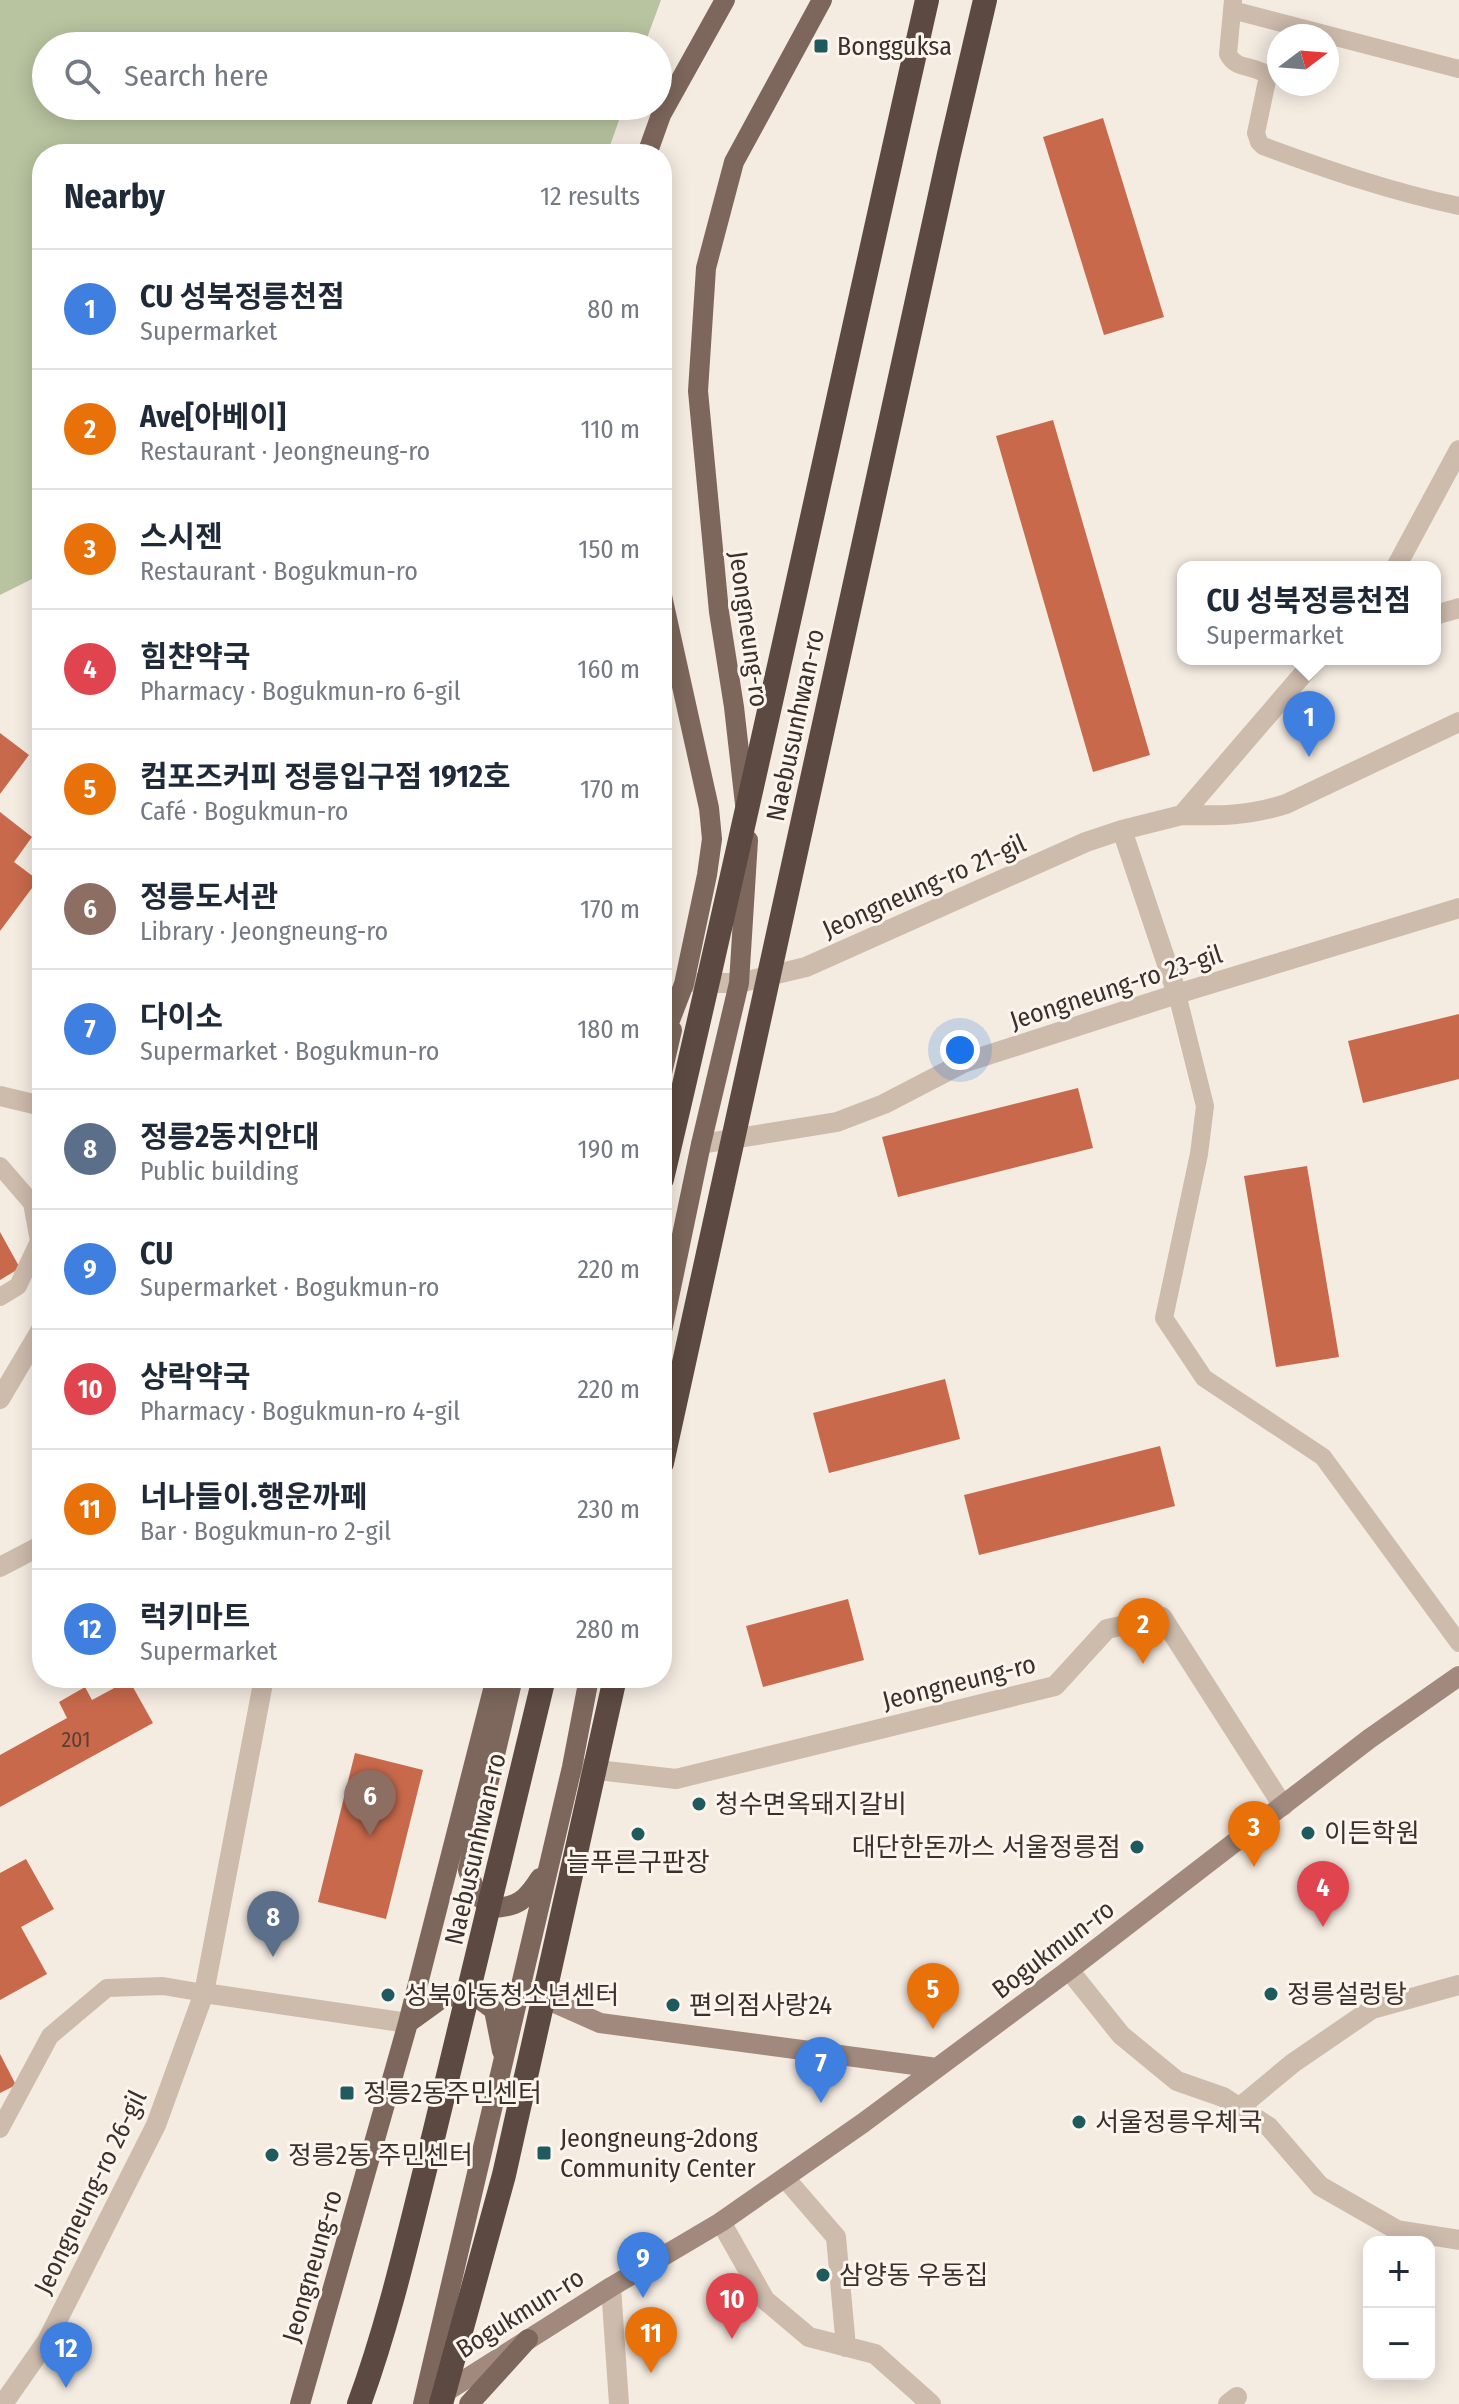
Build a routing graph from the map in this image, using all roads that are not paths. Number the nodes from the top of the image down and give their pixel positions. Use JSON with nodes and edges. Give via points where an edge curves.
{"nodes":[{"id":1,"x":725,"y":0,"type":"edge"},
{"id":2,"x":822,"y":0,"type":"edge"},
{"id":3,"x":927,"y":0,"type":"edge"},
{"id":4,"x":985,"y":0,"type":"edge"},
{"id":5,"x":1232,"y":5,"type":"edge"},
{"id":6,"x":1459,"y":69,"type":"edge"},
{"id":7,"x":672,"y":95,"type":"edge"},
{"id":8,"x":659,"y":120,"type":"edge"},
{"id":9,"x":651,"y":144,"type":"edge"},
{"id":10,"x":1459,"y":206,"type":"edge"},
{"id":11,"x":1459,"y":450,"type":"edge"},
{"id":12,"x":1399,"y":561,"type":"edge"},
{"id":13,"x":672,"y":641,"type":"edge"},
{"id":14,"x":1311,"y":665,"type":"edge"},
{"id":15,"x":1459,"y":722,"type":"edge"},
{"id":16,"x":1182,"y":815,"type":"junction"},
{"id":17,"x":1122,"y":830,"type":"junction"},
{"id":18,"x":1459,"y":908,"type":"edge"},
{"id":19,"x":739,"y":983,"type":"junction"},
{"id":20,"x":684,"y":984,"type":"junction"},
{"id":21,"x":1177,"y":994,"type":"junction"},
{"id":22,"x":672,"y":1015,"type":"edge"},
{"id":23,"x":672,"y":1033,"type":"edge"},
{"id":24,"x":0,"y":1096,"type":"edge"},
{"id":25,"x":32,"y":1104,"type":"edge"},
{"id":26,"x":672,"y":1137,"type":"edge"},
{"id":27,"x":701,"y":1144,"type":"junction"},
{"id":28,"x":0,"y":1166,"type":"edge"},
{"id":29,"x":32,"y":1203,"type":"edge"},
{"id":30,"x":32,"y":1256,"type":"edge"},
{"id":31,"x":672,"y":1283,"type":"edge"},
{"id":32,"x":0,"y":1297,"type":"edge"},
{"id":33,"x":32,"y":1345,"type":"edge"},
{"id":34,"x":0,"y":1399,"type":"edge"},
{"id":35,"x":672,"y":1417,"type":"edge"},
{"id":36,"x":32,"y":1550,"type":"edge"},
{"id":37,"x":0,"y":1567,"type":"edge"},
{"id":38,"x":1459,"y":1643,"type":"edge"},
{"id":39,"x":1459,"y":1676,"type":"edge"},
{"id":40,"x":262,"y":1688,"type":"edge"},
{"id":41,"x":493,"y":1688,"type":"edge"},
{"id":42,"x":511,"y":1688,"type":"edge"},
{"id":43,"x":542,"y":1688,"type":"edge"},
{"id":44,"x":587,"y":1688,"type":"edge"},
{"id":45,"x":613,"y":1688,"type":"edge"},
{"id":46,"x":572,"y":1767,"type":"junction"},
{"id":47,"x":1283,"y":1806,"type":"junction"},
{"id":48,"x":548,"y":1865,"type":"junction"},
{"id":49,"x":1069,"y":1970,"type":"junction"},
{"id":50,"x":1459,"y":1985,"type":"edge"},
{"id":51,"x":521,"y":1988,"type":"junction"},
{"id":52,"x":204,"y":1993,"type":"junction"},
{"id":53,"x":408,"y":2023,"type":"junction"},
{"id":54,"x":504,"y":2059,"type":"junction"},
{"id":55,"x":937,"y":2068,"type":"junction"},
{"id":56,"x":1240,"y":2107,"type":"junction"},
{"id":57,"x":0,"y":2129,"type":"edge"},
{"id":58,"x":785,"y":2178,"type":"junction"},
{"id":59,"x":721,"y":2222,"type":"junction"},
{"id":60,"x":1459,"y":2240,"type":"edge"},
{"id":61,"x":611,"y":2287,"type":"junction"},
{"id":62,"x":528,"y":2339,"type":"junction"},
{"id":63,"x":846,"y":2347,"type":"junction"},
{"id":64,"x":3,"y":2404,"type":"edge"},
{"id":65,"x":300,"y":2404,"type":"edge"},
{"id":66,"x":359,"y":2404,"type":"edge"},
{"id":67,"x":424,"y":2404,"type":"edge"},
{"id":68,"x":441,"y":2404,"type":"edge"},
{"id":69,"x":469,"y":2404,"type":"edge"},
{"id":70,"x":619,"y":2404,"type":"edge"},
{"id":71,"x":931,"y":2404,"type":"edge"}],
"edges":[{"from":1,"to":7,"type":"main road"},
{"from":2,"to":19,"type":"main road","name":"Jeongneung-ro","via":[[734,162],[706,268],[698,391],[748,833]]},
{"from":3,"to":26,"type":"highway","name":"Naebusunhwan-ro","bridge":true},
{"from":4,"to":35,"type":"highway","name":"Naebusunhwan-ro","bridge":true},
{"from":5,"to":6,"type":"lane"},
{"from":5,"to":10,"type":"lane","via":[[1231,60],[1268,76],[1256,133],[1263,146],[1335,173]]},
{"from":8,"to":9,"type":"main road"},
{"from":11,"to":12,"type":"street"},
{"from":13,"to":20,"type":"main road","via":[[712,839]]},
{"from":14,"to":16,"type":"street"},
{"from":15,"to":16,"type":"street","name":"Jeongneung-ro 21-gil","via":[[1286,804],[1233,816]]},
{"from":16,"to":17,"type":"street","name":"Jeongneung-ro 21-gil"},
{"from":17,"to":19,"type":"street","name":"Jeongneung-ro 21-gil","via":[[806,967]]},
{"from":17,"to":21,"type":"street"},
{"from":18,"to":21,"type":"street","name":"Jeongneung-ro 23-gil"},
{"from":19,"to":20,"type":"street","name":"Jeongneung-ro 21-gil"},
{"from":19,"to":27,"type":"main road","name":"Jeongneung-ro"},
{"from":20,"to":22,"type":"main road"},
{"from":20,"to":23,"type":"main road"},
{"from":21,"to":27,"type":"street","name":"Jeongneung-ro 23-gil","via":[[963,1063],[837,1122]]},
{"from":21,"to":38,"type":"lane","via":[[1205,1106],[1164,1318],[1204,1378],[1323,1457]]},
{"from":24,"to":25,"type":"street"},
{"from":27,"to":31,"type":"main road","name":"Jeongneung-ro"},
{"from":28,"to":29,"type":"lane"},
{"from":30,"to":32,"type":"lane","via":[[18,1286]]},
{"from":33,"to":34,"type":"street"},
{"from":36,"to":37,"type":"street"},
{"from":39,"to":47,"type":"main road","name":"Bogukmun-ro"},
{"from":40,"to":52,"type":"street","name":"Jeongneung-ro 26-gil"},
{"from":41,"to":53,"type":"main road","name":"Jeongneung-ro"},
{"from":42,"to":48,"type":"main road","via":[[468,1870],[476,1894],[492,1908],[527,1898]]},
{"from":43,"to":66,"type":"highway","name":"Naebusunhwan-ro","bridge":true,"via":[[408,2236]]},
{"from":44,"to":46,"type":"main road"},
{"from":45,"to":68,"type":"highway","bridge":true,"via":[[504,2175]]},
{"from":46,"to":47,"type":"street","name":"Jeongneung-ro","via":[[676,1779],[1055,1686],[1107,1629],[1162,1617]]},
{"from":46,"to":48,"type":"main road"},
{"from":47,"to":49,"type":"main road","name":"Bogukmun-ro"},
{"from":48,"to":51,"type":"main road"},
{"from":49,"to":55,"type":"main road","name":"Bogukmun-ro"},
{"from":49,"to":56,"type":"street","via":[[1121,2035],[1177,2081]]},
{"from":50,"to":56,"type":"street","via":[[1372,2009]]},
{"from":51,"to":54,"type":"main road"},
{"from":51,"to":55,"type":"main road","via":[[600,2023]]},
{"from":52,"to":53,"type":"street"},
{"from":52,"to":57,"type":"lane","via":[[163,1986],[107,1988],[50,2036]]},
{"from":52,"to":64,"type":"street","name":"Jeongneung-ro 26-gil","via":[[156,2125],[47,2341]]},
{"from":53,"to":54,"type":"main road","via":[[444,1997],[474,1995],[494,2010]]},
{"from":53,"to":65,"type":"main road","name":"Jeongneung-ro"},
{"from":54,"to":67,"type":"main road"},
{"from":55,"to":58,"type":"main road","name":"Bogukmun-ro"},
{"from":56,"to":60,"type":"street","via":[[1269,2127],[1320,2186],[1397,2230]]},
{"from":58,"to":59,"type":"main road","name":"Bogukmun-ro"},
{"from":58,"to":63,"type":"street","via":[[836,2237]]},
{"from":59,"to":61,"type":"main road","name":"Bogukmun-ro"},
{"from":59,"to":63,"type":"street","via":[[765,2300],[809,2337]]},
{"from":61,"to":62,"type":"main road","name":"Bogukmun-ro"},
{"from":61,"to":70,"type":"street"},
{"from":62,"to":67,"type":"main road","name":"Bogukmun-ro"},
{"from":62,"to":69,"type":"main road"},
{"from":63,"to":71,"type":"street","via":[[875,2354]]}]}
